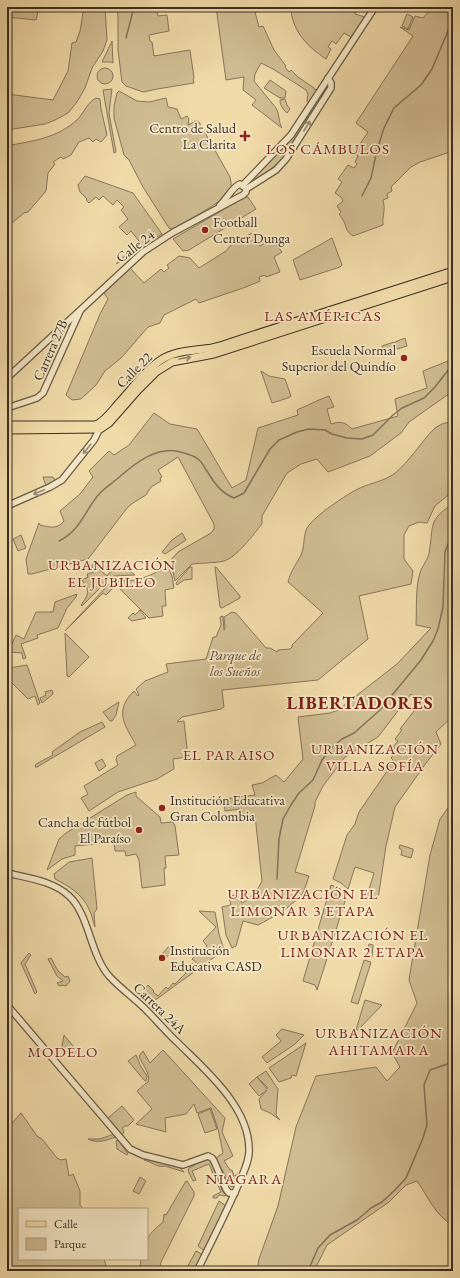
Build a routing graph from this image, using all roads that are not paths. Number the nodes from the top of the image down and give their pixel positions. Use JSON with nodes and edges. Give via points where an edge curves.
{"nodes":[{"id":1,"x":375,"y":7,"type":"edge"},
{"id":2,"x":328,"y":78,"type":"junction"},
{"id":3,"x":244,"y":187,"type":"junction"},
{"id":4,"x":233,"y":190,"type":"junction"},
{"id":5,"x":239,"y":197,"type":"junction"},
{"id":6,"x":212,"y":212,"type":"junction"},
{"id":7,"x":453,"y":271,"type":"edge"},
{"id":8,"x":453,"y":277,"type":"edge"},
{"id":9,"x":81,"y":309,"type":"junction"},
{"id":10,"x":163,"y":363,"type":"junction"},
{"id":11,"x":7,"y":378,"type":"edge"},
{"id":12,"x":7,"y":408,"type":"edge"},
{"id":13,"x":104,"y":421,"type":"junction"},
{"id":14,"x":7,"y":425,"type":"edge"},
{"id":15,"x":100,"y":429,"type":"junction"},
{"id":16,"x":7,"y":430,"type":"edge"},
{"id":17,"x":7,"y":506,"type":"edge"},
{"id":18,"x":7,"y":873,"type":"edge"},
{"id":19,"x":7,"y":1005,"type":"edge"},
{"id":20,"x":235,"y":1193,"type":"junction"},
{"id":21,"x":197,"y":1271,"type":"edge"}],
"edges":[{"from":1,"to":2,"type":"street"},
{"from":2,"to":3,"type":"street","via":[[292,135]]},
{"from":3,"to":2,"type":"street","one_way":true,"via":[[276,170],[286,159],[331,88]]},
{"from":3,"to":4,"type":"street","via":[[236,186]]},
{"from":3,"to":5,"type":"street","via":[[245,194]]},
{"from":4,"to":5,"type":"street"},
{"from":4,"to":6,"type":"street"},
{"from":5,"to":6,"type":"street"},
{"from":6,"to":9,"type":"street","name":"Calle 24","via":[[143,252]]},
{"from":7,"to":10,"type":"main road","name":"Calle 22","via":[[238,340],[178,352]]},
{"from":10,"to":8,"type":"main road","one_way":true,"via":[[214,354]]},
{"from":9,"to":11,"type":"street"},
{"from":9,"to":12,"type":"street","name":"Carrera 27B","via":[[43,393],[37,398]]},
{"from":10,"to":13,"type":"main road","name":"Calle 22","via":[[134,386]]},
{"from":10,"to":15,"type":"main road","via":[[109,423]]},
{"from":13,"to":14,"type":"main road","via":[[96,425]]},
{"from":13,"to":15,"type":"street"},
{"from":15,"to":16,"type":"main road"},
{"from":15,"to":17,"type":"street","one_way":true,"via":[[62,480]]},
{"from":18,"to":20,"type":"street","name":"Carrera 24A","via":[[52,886],[68,895],[77,904],[108,975],[148,1012],[227,1094],[245,1126],[250,1150]]},
{"from":19,"to":20,"type":"street","via":[[130,1149],[183,1165],[208,1156],[214,1161],[226,1189],[229,1193]]},
{"from":20,"to":21,"type":"street","name":"Carrera 24A"}]}
